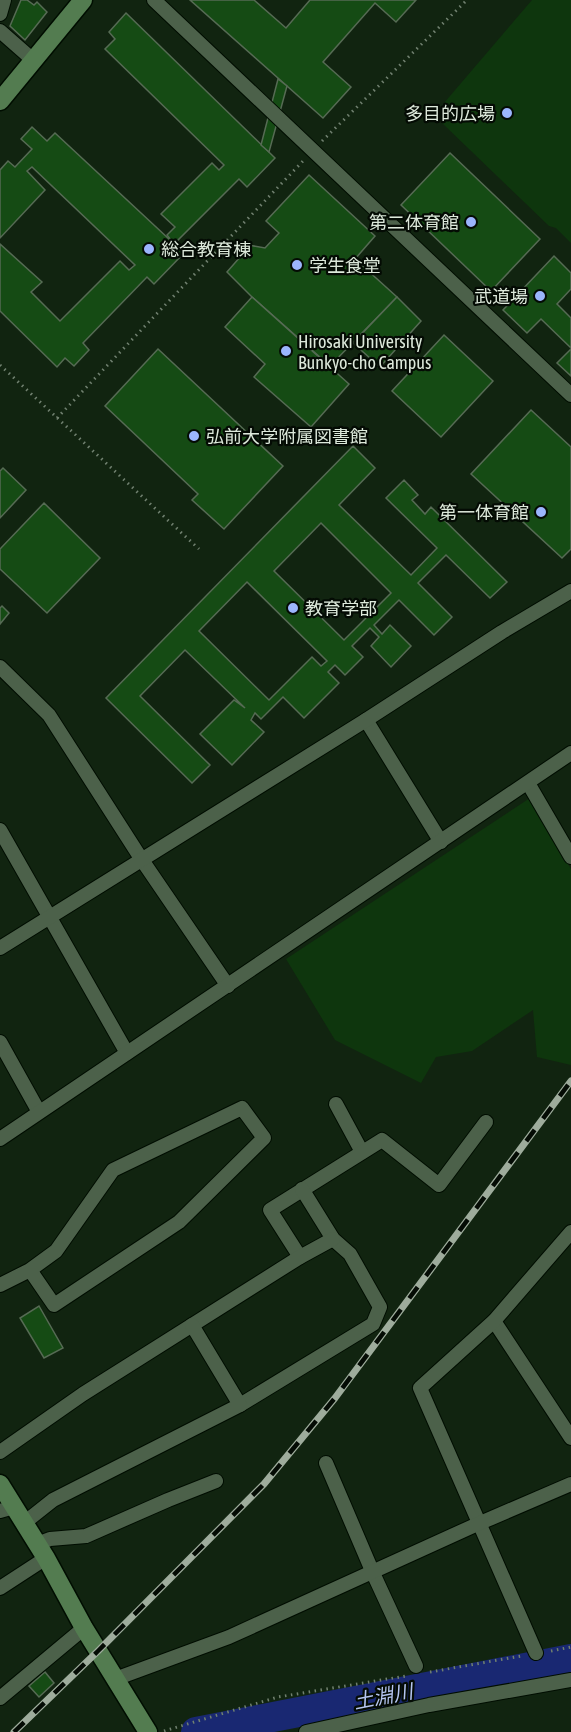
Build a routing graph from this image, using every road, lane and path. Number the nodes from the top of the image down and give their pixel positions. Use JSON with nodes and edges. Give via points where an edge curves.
{"nodes":[{"id":1,"x":4,"y":0,"type":"edge"},
{"id":2,"x":83,"y":0,"type":"edge"},
{"id":3,"x":154,"y":0,"type":"edge"},
{"id":4,"x":467,"y":0,"type":"edge"},
{"id":5,"x":0,"y":14,"type":"edge"},
{"id":6,"x":0,"y":31,"type":"edge"},
{"id":7,"x":33,"y":60,"type":"junction"},
{"id":8,"x":0,"y":100,"type":"edge"},
{"id":9,"x":312,"y":151,"type":"junction"},
{"id":10,"x":0,"y":365,"type":"edge"},
{"id":11,"x":571,"y":395,"type":"edge"},
{"id":12,"x":57,"y":418,"type":"junction"},
{"id":13,"x":199,"y":549,"type":"dead end"},
{"id":14,"x":571,"y":591,"type":"edge"},
{"id":15,"x":0,"y":668,"type":"edge"},
{"id":16,"x":366,"y":720,"type":"junction"},
{"id":17,"x":571,"y":753,"type":"edge"},
{"id":18,"x":528,"y":783,"type":"junction"},
{"id":19,"x":0,"y":830,"type":"edge"},
{"id":20,"x":441,"y":842,"type":"junction"},
{"id":21,"x":571,"y":857,"type":"edge"},
{"id":22,"x":142,"y":860,"type":"junction"},
{"id":23,"x":51,"y":917,"type":"junction"},
{"id":24,"x":0,"y":948,"type":"edge"},
{"id":25,"x":228,"y":986,"type":"junction"},
{"id":26,"x":0,"y":1042,"type":"edge"},
{"id":27,"x":127,"y":1053,"type":"junction"},
{"id":28,"x":336,"y":1104,"type":"dead end"},
{"id":29,"x":39,"y":1112,"type":"junction"},
{"id":30,"x":486,"y":1122,"type":"dead end"},
{"id":31,"x":0,"y":1139,"type":"edge"},
{"id":32,"x":362,"y":1152,"type":"junction"},
{"id":33,"x":302,"y":1189,"type":"junction"},
{"id":34,"x":570,"y":1238,"type":"edge"},
{"id":35,"x":333,"y":1239,"type":"junction"},
{"id":36,"x":300,"y":1257,"type":"junction"},
{"id":37,"x":30,"y":1270,"type":"junction"},
{"id":38,"x":0,"y":1285,"type":"edge"},
{"id":39,"x":494,"y":1321,"type":"junction"},
{"id":40,"x":192,"y":1325,"type":"junction"},
{"id":41,"x":240,"y":1405,"type":"junction"},
{"id":42,"x":571,"y":1438,"type":"edge"},
{"id":43,"x":0,"y":1452,"type":"edge"},
{"id":44,"x":326,"y":1463,"type":"dead end"},
{"id":45,"x":216,"y":1481,"type":"dead end"},
{"id":46,"x":0,"y":1484,"type":"edge"},
{"id":47,"x":571,"y":1485,"type":"edge"},
{"id":48,"x":7,"y":1509,"type":"edge"},
{"id":49,"x":24,"y":1523,"type":"junction"},
{"id":50,"x":480,"y":1523,"type":"junction"},
{"id":51,"x":42,"y":1551,"type":"junction"},
{"id":52,"x":373,"y":1573,"type":"junction"},
{"id":53,"x":0,"y":1588,"type":"edge"},
{"id":54,"x":84,"y":1628,"type":"junction"},
{"id":55,"x":571,"y":1647,"type":"edge"},
{"id":56,"x":536,"y":1653,"type":"junction"},
{"id":57,"x":418,"y":1672,"type":"junction"},
{"id":58,"x":116,"y":1679,"type":"junction"},
{"id":59,"x":571,"y":1680,"type":"edge"},
{"id":60,"x":0,"y":1698,"type":"edge"},
{"id":61,"x":148,"y":1732,"type":"edge"},
{"id":62,"x":162,"y":1732,"type":"edge"},
{"id":63,"x":306,"y":1732,"type":"edge"}],
"edges":[{"from":1,"to":5,"type":"street"},
{"from":2,"to":7,"type":"street"},
{"from":3,"to":9,"type":"street"},
{"from":4,"to":9,"type":"path"},
{"from":6,"to":7,"type":"street"},
{"from":7,"to":8,"type":"street"},
{"from":9,"to":11,"type":"street"},
{"from":9,"to":12,"type":"path"},
{"from":10,"to":12,"type":"path"},
{"from":12,"to":13,"type":"path"},
{"from":14,"to":16,"type":"street"},
{"from":15,"to":22,"type":"street","via":[[49,715]]},
{"from":16,"to":20,"type":"street"},
{"from":16,"to":22,"type":"street"},
{"from":17,"to":18,"type":"street"},
{"from":18,"to":20,"type":"street"},
{"from":18,"to":21,"type":"street"},
{"from":19,"to":23,"type":"street"},
{"from":20,"to":25,"type":"street"},
{"from":22,"to":23,"type":"street"},
{"from":22,"to":25,"type":"street"},
{"from":23,"to":24,"type":"street"},
{"from":23,"to":27,"type":"street"},
{"from":25,"to":27,"type":"street"},
{"from":26,"to":29,"type":"street"},
{"from":27,"to":29,"type":"street"},
{"from":28,"to":32,"type":"street"},
{"from":29,"to":31,"type":"street"},
{"from":30,"to":32,"type":"street","via":[[439,1185],[382,1140]]},
{"from":32,"to":33,"type":"street"},
{"from":33,"to":35,"type":"street"},
{"from":33,"to":36,"type":"street","via":[[270,1210]]},
{"from":34,"to":39,"type":"street"},
{"from":35,"to":36,"type":"street"},
{"from":35,"to":41,"type":"street","via":[[350,1254],[380,1307],[373,1324]]},
{"from":36,"to":40,"type":"street"},
{"from":37,"to":37,"type":"street","via":[[54,1305],[178,1222],[264,1138],[242,1108],[113,1170],[56,1251]]},
{"from":37,"to":38,"type":"street"},
{"from":39,"to":42,"type":"street"},
{"from":39,"to":50,"type":"street","via":[[420,1388]]},
{"from":40,"to":41,"type":"street"},
{"from":40,"to":43,"type":"street"},
{"from":41,"to":49,"type":"street","via":[[53,1500]]},
{"from":44,"to":52,"type":"street"},
{"from":45,"to":51,"type":"street","via":[[86,1536],[50,1539]]},
{"from":46,"to":48,"type":"street"},
{"from":47,"to":50,"type":"street"},
{"from":48,"to":49,"type":"street"},
{"from":49,"to":51,"type":"street"},
{"from":50,"to":52,"type":"street"},
{"from":50,"to":56,"type":"street"},
{"from":51,"to":53,"type":"street"},
{"from":51,"to":54,"type":"street"},
{"from":52,"to":57,"type":"street"},
{"from":52,"to":58,"type":"street","via":[[229,1637]]},
{"from":54,"to":58,"type":"street"},
{"from":54,"to":60,"type":"street"},
{"from":55,"to":56,"type":"path"},
{"from":56,"to":57,"type":"path"},
{"from":57,"to":62,"type":"path","via":[[278,1697]]},
{"from":58,"to":61,"type":"street"},
{"from":59,"to":63,"type":"street","via":[[429,1704]]}]}
